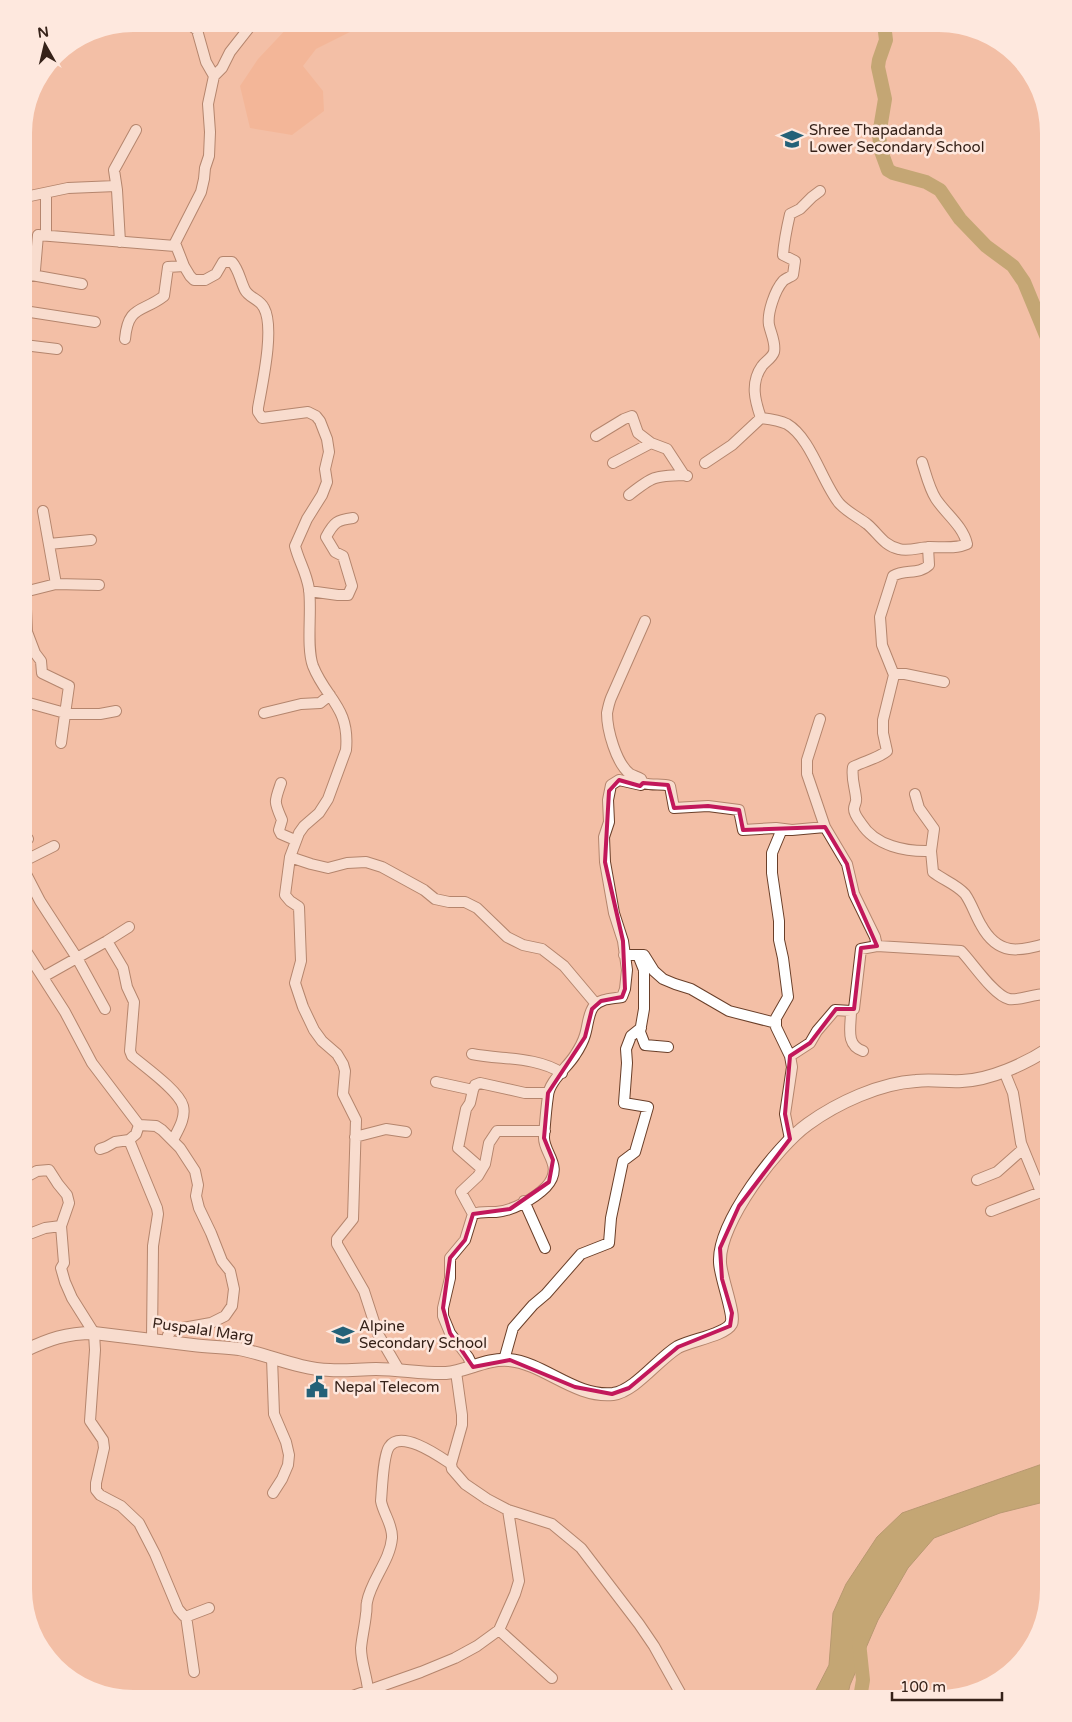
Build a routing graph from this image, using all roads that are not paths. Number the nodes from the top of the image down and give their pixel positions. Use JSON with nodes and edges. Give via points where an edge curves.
{"nodes":[{"id":1,"x":198,"y":32,"type":"edge"},
{"id":2,"x":246,"y":32,"type":"edge"},
{"id":3,"x":214,"y":76,"type":"junction"},
{"id":4,"x":136,"y":130,"type":"dead end"},
{"id":5,"x":116,"y":186,"type":"junction"},
{"id":6,"x":820,"y":191,"type":"dead end"},
{"id":7,"x":46,"y":193,"type":"junction"},
{"id":8,"x":33,"y":195,"type":"edge"},
{"id":9,"x":46,"y":236,"type":"junction"},
{"id":10,"x":120,"y":242,"type":"junction"},
{"id":11,"x":175,"y":246,"type":"junction"},
{"id":12,"x":184,"y":266,"type":"junction"},
{"id":13,"x":33,"y":271,"type":"edge"},
{"id":14,"x":33,"y":275,"type":"edge"},
{"id":15,"x":82,"y":284,"type":"dead end"},
{"id":16,"x":33,"y":312,"type":"edge"},
{"id":17,"x":95,"y":322,"type":"dead end"},
{"id":18,"x":124,"y":339,"type":"dead end"},
{"id":19,"x":33,"y":346,"type":"edge"},
{"id":20,"x":57,"y":349,"type":"dead end"},
{"id":21,"x":761,"y":418,"type":"junction"},
{"id":22,"x":596,"y":436,"type":"dead end"},
{"id":23,"x":651,"y":443,"type":"junction"},
{"id":24,"x":922,"y":462,"type":"dead end"},
{"id":25,"x":705,"y":463,"type":"dead end"},
{"id":26,"x":613,"y":464,"type":"dead end"},
{"id":27,"x":630,"y":495,"type":"dead end"},
{"id":28,"x":43,"y":511,"type":"dead end"},
{"id":29,"x":353,"y":518,"type":"dead end"},
{"id":30,"x":91,"y":540,"type":"dead end"},
{"id":31,"x":49,"y":544,"type":"junction"},
{"id":32,"x":928,"y":547,"type":"junction"},
{"id":33,"x":56,"y":584,"type":"junction"},
{"id":34,"x":99,"y":585,"type":"dead end"},
{"id":35,"x":33,"y":590,"type":"edge"},
{"id":36,"x":309,"y":591,"type":"junction"},
{"id":37,"x":644,"y":621,"type":"dead end"},
{"id":38,"x":33,"y":647,"type":"edge"},
{"id":39,"x":35,"y":653,"type":"joint"},
{"id":40,"x":894,"y":674,"type":"junction"},
{"id":41,"x":944,"y":682,"type":"dead end"},
{"id":42,"x":330,"y":695,"type":"junction"},
{"id":43,"x":33,"y":704,"type":"edge"},
{"id":44,"x":116,"y":711,"type":"dead end"},
{"id":45,"x":264,"y":713,"type":"dead end"},
{"id":46,"x":65,"y":714,"type":"junction"},
{"id":47,"x":820,"y":719,"type":"dead end"},
{"id":48,"x":61,"y":742,"type":"dead end"},
{"id":49,"x":281,"y":783,"type":"dead end"},
{"id":50,"x":643,"y":783,"type":"junction"},
{"id":51,"x":915,"y":794,"type":"dead end"},
{"id":52,"x":825,"y":828,"type":"junction"},
{"id":53,"x":782,"y":829,"type":"junction"},
{"id":54,"x":295,"y":840,"type":"junction"},
{"id":55,"x":54,"y":846,"type":"dead end"},
{"id":56,"x":931,"y":851,"type":"junction"},
{"id":57,"x":33,"y":857,"type":"edge"},
{"id":58,"x":290,"y":857,"type":"junction"},
{"id":59,"x":32,"y":886,"type":"edge"},
{"id":60,"x":129,"y":927,"type":"dead end"},
{"id":61,"x":107,"y":941,"type":"junction"},
{"id":62,"x":1040,"y":945,"type":"edge"},
{"id":63,"x":877,"y":946,"type":"junction"},
{"id":64,"x":638,"y":954,"type":"junction"},
{"id":65,"x":624,"y":955,"type":"junction"},
{"id":66,"x":77,"y":958,"type":"junction"},
{"id":67,"x":32,"y":961,"type":"edge"},
{"id":68,"x":43,"y":978,"type":"junction"},
{"id":69,"x":1040,"y":994,"type":"edge"},
{"id":70,"x":596,"y":1004,"type":"junction"},
{"id":71,"x":105,"y":1009,"type":"dead end"},
{"id":72,"x":851,"y":1011,"type":"junction"},
{"id":73,"x":776,"y":1023,"type":"junction"},
{"id":74,"x":641,"y":1028,"type":"junction"},
{"id":75,"x":668,"y":1047,"type":"dead end"},
{"id":76,"x":863,"y":1051,"type":"dead end"},
{"id":77,"x":1040,"y":1053,"type":"edge"},
{"id":78,"x":472,"y":1054,"type":"dead end"},
{"id":79,"x":790,"y":1056,"type":"junction"},
{"id":80,"x":1004,"y":1071,"type":"junction"},
{"id":81,"x":562,"y":1073,"type":"junction"},
{"id":82,"x":436,"y":1082,"type":"dead end"},
{"id":83,"x":473,"y":1090,"type":"junction"},
{"id":84,"x":548,"y":1093,"type":"junction"},
{"id":85,"x":139,"y":1125,"type":"junction"},
{"id":86,"x":546,"y":1131,"type":"junction"},
{"id":87,"x":406,"y":1132,"type":"dead end"},
{"id":88,"x":355,"y":1137,"type":"junction"},
{"id":89,"x":790,"y":1138,"type":"junction"},
{"id":90,"x":129,"y":1140,"type":"junction"},
{"id":91,"x":173,"y":1140,"type":"junction"},
{"id":92,"x":100,"y":1149,"type":"dead end"},
{"id":93,"x":1024,"y":1149,"type":"junction"},
{"id":94,"x":482,"y":1169,"type":"junction"},
{"id":95,"x":32,"y":1174,"type":"edge"},
{"id":96,"x":976,"y":1180,"type":"dead end"},
{"id":97,"x":524,"y":1201,"type":"junction"},
{"id":98,"x":990,"y":1211,"type":"dead end"},
{"id":99,"x":473,"y":1214,"type":"junction"},
{"id":100,"x":61,"y":1226,"type":"junction"},
{"id":101,"x":32,"y":1233,"type":"edge"},
{"id":102,"x":545,"y":1248,"type":"dead end"},
{"id":103,"x":94,"y":1333,"type":"junction"},
{"id":104,"x":152,"y":1340,"type":"junction"},
{"id":105,"x":168,"y":1342,"type":"junction"},
{"id":106,"x":32,"y":1347,"type":"edge"},
{"id":107,"x":272,"y":1358,"type":"junction"},
{"id":108,"x":504,"y":1360,"type":"junction"},
{"id":109,"x":473,"y":1367,"type":"junction"},
{"id":110,"x":399,"y":1370,"type":"junction"},
{"id":111,"x":456,"y":1372,"type":"junction"},
{"id":112,"x":451,"y":1464,"type":"junction"},
{"id":113,"x":273,"y":1494,"type":"dead end"},
{"id":114,"x":508,"y":1510,"type":"junction"},
{"id":115,"x":210,"y":1608,"type":"dead end"},
{"id":116,"x":186,"y":1616,"type":"junction"},
{"id":117,"x":498,"y":1630,"type":"junction"},
{"id":118,"x":194,"y":1672,"type":"dead end"},
{"id":119,"x":552,"y":1678,"type":"dead end"},
{"id":120,"x":370,"y":1689,"type":"edge"},
{"id":121,"x":368,"y":1690,"type":"edge"},
{"id":122,"x":678,"y":1690,"type":"edge"}],
"edges":[{"from":1,"to":3,"type":"street","via":[[206,62]]},
{"from":2,"to":3,"type":"street"},
{"from":3,"to":11,"type":"street","via":[[208,104],[210,132],[204,179]]},
{"from":4,"to":5,"type":"street","via":[[114,170]]},
{"from":5,"to":7,"type":"street","via":[[68,188]]},
{"from":5,"to":10,"type":"street"},
{"from":6,"to":21,"type":"street","via":[[800,210],[790,214],[788,220],[783,255],[796,261],[793,275],[782,282],[770,308],[774,353],[758,373],[754,392]]},
{"from":7,"to":8,"type":"street"},
{"from":7,"to":9,"type":"street"},
{"from":9,"to":10,"type":"street"},
{"from":9,"to":13,"type":"street","via":[[38,235]]},
{"from":10,"to":11,"type":"street"},
{"from":11,"to":12,"type":"street"},
{"from":12,"to":18,"type":"street","via":[[168,267],[164,296],[134,313],[126,324]]},
{"from":12,"to":36,"type":"street","via":[[194,280],[205,280],[216,274],[223,262],[232,262],[236,266],[245,291],[260,302],[267,316],[266,359],[258,408],[260,416],[312,413],[320,421],[327,439],[326,488],[295,546],[306,572]]},
{"from":14,"to":15,"type":"street"},
{"from":16,"to":17,"type":"street"},
{"from":19,"to":20,"type":"street"},
{"from":21,"to":25,"type":"street","via":[[732,446]]},
{"from":21,"to":32,"type":"street","via":[[779,421],[793,429],[807,446],[839,503],[867,524],[881,540],[899,549]]},
{"from":22,"to":23,"type":"street","via":[[632,416],[638,434]]},
{"from":23,"to":26,"type":"street"},
{"from":23,"to":27,"type":"street","via":[[667,449],[685,476],[649,479]]},
{"from":24,"to":32,"type":"street","via":[[937,500],[964,534],[967,544],[948,548]]},
{"from":28,"to":31,"type":"street"},
{"from":29,"to":36,"type":"street","via":[[338,520],[326,537],[335,552],[343,556],[352,586],[348,595]]},
{"from":30,"to":31,"type":"street"},
{"from":31,"to":33,"type":"street"},
{"from":32,"to":40,"type":"street","via":[[929,565],[922,571],[893,576],[881,611],[882,645]]},
{"from":33,"to":34,"type":"street"},
{"from":33,"to":35,"type":"street"},
{"from":36,"to":42,"type":"street","via":[[311,660]]},
{"from":37,"to":50,"type":"street","via":[[607,711],[617,756],[623,767]]},
{"from":38,"to":39,"type":"street"},
{"from":39,"to":46,"type":"street","via":[[41,661],[42,674],[69,686]]},
{"from":40,"to":41,"type":"street"},
{"from":40,"to":56,"type":"street","via":[[883,720],[888,751],[852,767],[856,797],[854,811],[872,837],[907,850]]},
{"from":42,"to":45,"type":"street","via":[[320,702]]},
{"from":42,"to":54,"type":"street","via":[[344,721],[346,750],[328,799]]},
{"from":43,"to":46,"type":"street"},
{"from":44,"to":46,"type":"street"},
{"from":46,"to":48,"type":"street"},
{"from":47,"to":52,"type":"street","via":[[807,760],[807,774]]},
{"from":49,"to":54,"type":"street","via":[[275,800],[282,820],[279,830]]},
{"from":50,"to":53,"type":"street","via":[[670,786],[674,808],[708,806],[739,810],[743,830]]},
{"from":50,"to":65,"type":"street","via":[[636,785],[619,780],[611,785],[609,791],[605,862]]},
{"from":51,"to":56,"type":"street","via":[[919,808],[934,829]]},
{"from":52,"to":53,"type":"street"},
{"from":52,"to":63,"type":"street","via":[[847,864],[854,894]]},
{"from":53,"to":73,"type":"street","via":[[772,853],[772,873],[788,997]]},
{"from":54,"to":58,"type":"street"},
{"from":55,"to":57,"type":"street"},
{"from":56,"to":62,"type":"street","via":[[933,872],[964,893],[990,939],[998,946],[1024,949]]},
{"from":58,"to":70,"type":"street","via":[[328,868],[366,862],[382,866],[435,899],[465,902],[477,908],[507,937],[542,949],[564,966]]},
{"from":58,"to":88,"type":"street","via":[[285,895],[299,907],[301,952],[294,983],[314,1030],[343,1064],[343,1094],[356,1120]]},
{"from":59,"to":66,"type":"street"},
{"from":60,"to":61,"type":"street"},
{"from":61,"to":66,"type":"street"},
{"from":61,"to":91,"type":"street","via":[[122,968],[126,987],[134,1002],[132,1056],[177,1095],[183,1107],[183,1120]]},
{"from":63,"to":69,"type":"street","via":[[961,951],[1001,995],[1009,999]]},
{"from":63,"to":72,"type":"street","via":[[861,949],[854,1010]]},
{"from":64,"to":65,"type":"street"},
{"from":64,"to":73,"type":"street","via":[[646,957],[663,979],[691,989],[729,1011]]},
{"from":64,"to":74,"type":"street","via":[[644,970]]},
{"from":65,"to":70,"type":"street","via":[[627,970],[622,997]]},
{"from":66,"to":68,"type":"street"},
{"from":66,"to":71,"type":"street"},
{"from":67,"to":68,"type":"street"},
{"from":68,"to":85,"type":"street","via":[[92,1063]]},
{"from":70,"to":81,"type":"street","via":[[585,1037]]},
{"from":72,"to":76,"type":"street","via":[[851,1040]]},
{"from":72,"to":79,"type":"street","via":[[835,1010],[810,1043]]},
{"from":73,"to":79,"type":"street"},
{"from":74,"to":75,"type":"street","via":[[644,1045]]},
{"from":74,"to":108,"type":"street","via":[[631,1036],[626,1049],[624,1103],[648,1107],[635,1152],[623,1161],[609,1243],[581,1254],[533,1305],[513,1328]]},
{"from":77,"to":80,"type":"main road","name":"Puspalal Marg"},
{"from":78,"to":81,"type":"street","via":[[519,1059],[551,1066]]},
{"from":79,"to":89,"type":"street","via":[[792,1067],[785,1114]]},
{"from":80,"to":89,"type":"main road","name":"Puspalal Marg","via":[[979,1080],[892,1084],[832,1109]]},
{"from":80,"to":93,"type":"street","via":[[1013,1093]]},
{"from":81,"to":84,"type":"street"},
{"from":82,"to":83,"type":"street"},
{"from":83,"to":84,"type":"street","via":[[480,1083],[526,1093]]},
{"from":83,"to":94,"type":"street","via":[[458,1148]]},
{"from":84,"to":86,"type":"street"},
{"from":85,"to":90,"type":"street"},
{"from":85,"to":91,"type":"street","via":[[156,1126]]},
{"from":86,"to":94,"type":"street","via":[[497,1131],[489,1143]]},
{"from":86,"to":97,"type":"street","via":[[545,1143],[553,1160],[552,1175],[545,1188]]},
{"from":87,"to":88,"type":"street","via":[[386,1129]]},
{"from":88,"to":110,"type":"street","via":[[353,1219],[337,1239],[337,1244],[364,1291],[378,1334]]},
{"from":89,"to":108,"type":"main road","name":"Puspalal Marg","via":[[739,1206],[725,1231],[720,1264],[733,1319],[730,1326],[678,1348],[629,1388],[612,1394],[575,1387],[522,1363]]},
{"from":90,"to":92,"type":"street"},
{"from":90,"to":104,"type":"street","via":[[158,1214],[153,1246]]},
{"from":91,"to":105,"type":"street","via":[[196,1171],[199,1208],[222,1261],[230,1271],[234,1289],[232,1306],[225,1316],[172,1330]]},
{"from":93,"to":96,"type":"street","via":[[997,1172]]},
{"from":93,"to":98,"type":"street","via":[[1040,1192]]},
{"from":94,"to":99,"type":"street","via":[[461,1192]]},
{"from":95,"to":100,"type":"street","via":[[49,1170],[67,1195],[69,1203]]},
{"from":97,"to":99,"type":"street","via":[[510,1209]]},
{"from":97,"to":102,"type":"street"},
{"from":99,"to":109,"type":"street","via":[[465,1240],[450,1258],[443,1316],[450,1333]]},
{"from":100,"to":101,"type":"street"},
{"from":100,"to":103,"type":"street","via":[[64,1263],[61,1268],[65,1282]]},
{"from":103,"to":104,"type":"main road","name":"Puspalal Marg"},
{"from":103,"to":106,"type":"main road","name":"Puspalal Marg","via":[[61,1336]]},
{"from":103,"to":116,"type":"street","via":[[90,1421],[103,1440],[104,1448],[96,1490],[121,1506],[138,1523],[178,1609]]},
{"from":104,"to":105,"type":"main road","name":"Puspalal Marg"},
{"from":105,"to":107,"type":"main road","name":"Puspalal Marg","via":[[238,1349]]},
{"from":107,"to":110,"type":"main road","name":"Puspalal Marg","via":[[326,1370]]},
{"from":107,"to":113,"type":"street","via":[[274,1414],[289,1455],[282,1479]]},
{"from":108,"to":109,"type":"main road","name":"Puspalal Marg"},
{"from":109,"to":111,"type":"main road","name":"Puspalal Marg"},
{"from":110,"to":111,"type":"main road","name":"Puspalal Marg"},
{"from":111,"to":112,"type":"street","via":[[462,1425]]},
{"from":112,"to":114,"type":"street","via":[[465,1484]]},
{"from":112,"to":121,"type":"street","via":[[432,1450],[404,1441],[389,1446],[386,1454],[381,1501],[392,1537],[367,1603],[361,1649]]},
{"from":114,"to":117,"type":"street","via":[[519,1581]]},
{"from":114,"to":122,"type":"street","via":[[552,1524],[581,1548],[640,1624]]},
{"from":115,"to":116,"type":"street"},
{"from":116,"to":118,"type":"street"},
{"from":117,"to":119,"type":"street"},
{"from":117,"to":120,"type":"street","via":[[455,1658]]}]}
